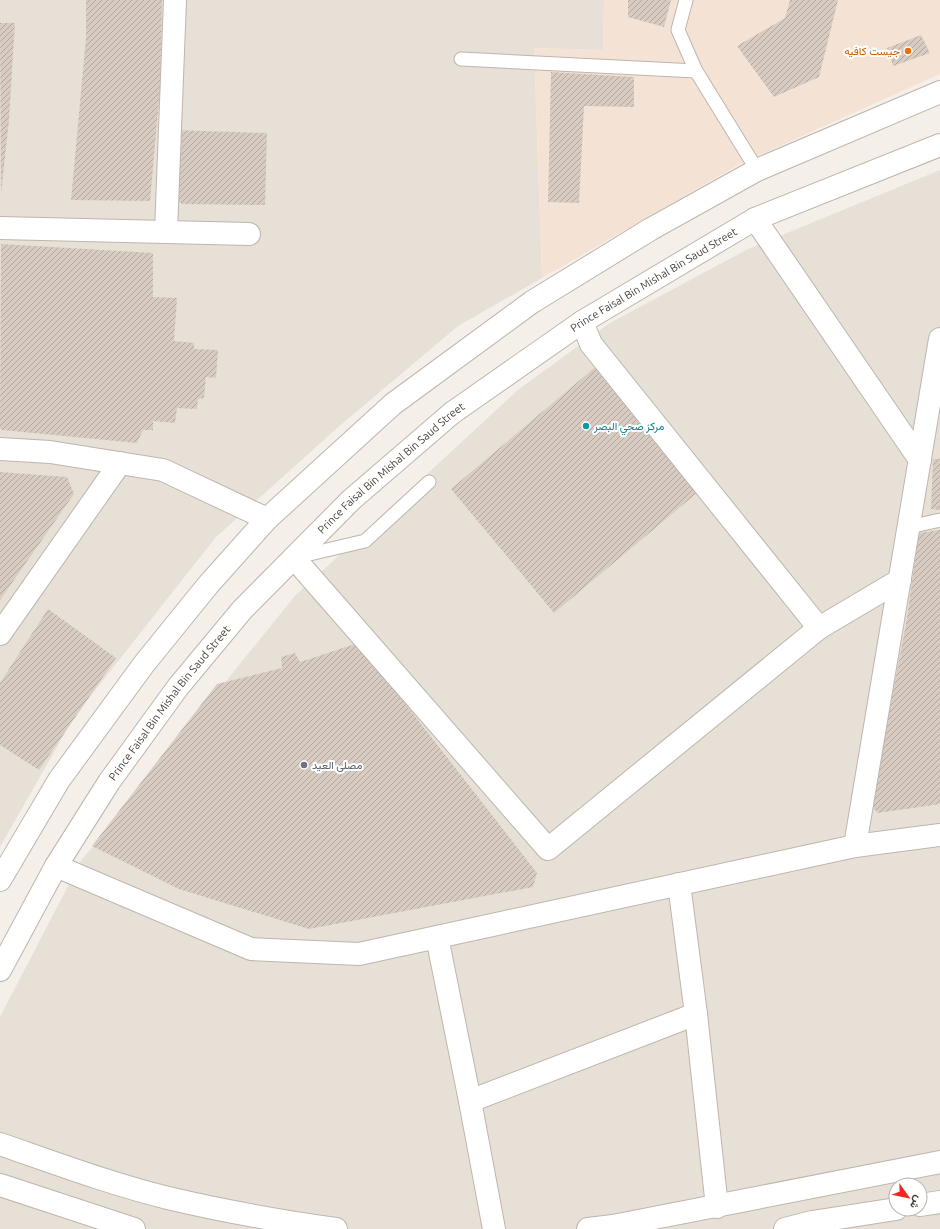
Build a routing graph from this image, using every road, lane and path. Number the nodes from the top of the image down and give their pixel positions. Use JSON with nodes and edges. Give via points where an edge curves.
{"nodes":[{"id":1,"x":175,"y":0,"type":"edge"},
{"id":2,"x":686,"y":0,"type":"edge"},
{"id":3,"x":461,"y":59,"type":"dead end"},
{"id":4,"x":696,"y":71,"type":"junction"},
{"id":5,"x":940,"y":92,"type":"edge"},
{"id":6,"x":940,"y":145,"type":"edge"},
{"id":7,"x":757,"y":170,"type":"junction"},
{"id":8,"x":755,"y":219,"type":"junction"},
{"id":9,"x":0,"y":228,"type":"edge"},
{"id":10,"x":166,"y":232,"type":"junction"},
{"id":11,"x":249,"y":234,"type":"dead end"},
{"id":12,"x":582,"y":322,"type":"junction"},
{"id":13,"x":940,"y":338,"type":"edge"},
{"id":14,"x":936,"y":382,"type":"edge"},
{"id":15,"x":0,"y":449,"type":"edge"},
{"id":16,"x":920,"y":460,"type":"junction"},
{"id":17,"x":120,"y":463,"type":"junction"},
{"id":18,"x":429,"y":482,"type":"dead end"},
{"id":19,"x":267,"y":519,"type":"junction"},
{"id":20,"x":940,"y":520,"type":"edge"},
{"id":21,"x":909,"y":527,"type":"junction"},
{"id":22,"x":294,"y":558,"type":"junction"},
{"id":23,"x":900,"y":580,"type":"junction"},
{"id":24,"x":819,"y":628,"type":"junction"},
{"id":25,"x":0,"y":634,"type":"edge"},
{"id":26,"x":940,"y":835,"type":"edge"},
{"id":27,"x":855,"y":846,"type":"junction"},
{"id":28,"x":56,"y":866,"type":"junction"},
{"id":29,"x":0,"y":880,"type":"edge"},
{"id":30,"x":679,"y":884,"type":"junction"},
{"id":31,"x":436,"y":937,"type":"junction"},
{"id":32,"x":0,"y":970,"type":"edge"},
{"id":33,"x":696,"y":1014,"type":"junction"},
{"id":34,"x":470,"y":1101,"type":"junction"},
{"id":35,"x":0,"y":1144,"type":"edge"},
{"id":36,"x":940,"y":1162,"type":"edge"},
{"id":37,"x":0,"y":1185,"type":"edge"},
{"id":38,"x":940,"y":1202,"type":"edge"},
{"id":39,"x":928,"y":1204,"type":"edge"},
{"id":40,"x":717,"y":1207,"type":"junction"},
{"id":41,"x":888,"y":1211,"type":"edge"},
{"id":42,"x":812,"y":1225,"type":"edge"},
{"id":43,"x":134,"y":1229,"type":"edge"},
{"id":44,"x":336,"y":1229,"type":"edge"},
{"id":45,"x":494,"y":1229,"type":"edge"},
{"id":46,"x":588,"y":1229,"type":"edge"},
{"id":47,"x":785,"y":1229,"type":"edge"}],
"edges":[{"from":1,"to":10,"type":"street"},
{"from":2,"to":4,"type":"lane","via":[[678,30]]},
{"from":3,"to":4,"type":"lane"},
{"from":4,"to":7,"type":"lane"},
{"from":5,"to":7,"type":"street"},
{"from":6,"to":8,"type":"street","name":"Prince Faisal Bin Mishal Bin Saud Street"},
{"from":7,"to":19,"type":"street","via":[[651,229],[532,302],[393,404]]},
{"from":8,"to":12,"type":"street","name":"Prince Faisal Bin Mishal Bin Saud Street"},
{"from":8,"to":16,"type":"street"},
{"from":9,"to":10,"type":"street"},
{"from":10,"to":11,"type":"street"},
{"from":12,"to":22,"type":"street","name":"Prince Faisal Bin Mishal Bin Saud Street","via":[[452,412],[351,500]]},
{"from":12,"to":24,"type":"street","via":[[591,344]]},
{"from":13,"to":14,"type":"street"},
{"from":14,"to":16,"type":"street"},
{"from":15,"to":17,"type":"street","via":[[50,452]]},
{"from":16,"to":21,"type":"street"},
{"from":17,"to":19,"type":"street","via":[[163,470]]},
{"from":17,"to":25,"type":"street"},
{"from":18,"to":22,"type":"lane","via":[[365,541]]},
{"from":19,"to":29,"type":"street","via":[[208,585],[144,664],[59,780]]},
{"from":20,"to":21,"type":"lane"},
{"from":21,"to":23,"type":"street"},
{"from":22,"to":24,"type":"street","via":[[548,849]]},
{"from":22,"to":28,"type":"street","name":"Prince Faisal Bin Mishal Bin Saud Street","via":[[242,610],[178,687],[109,782]]},
{"from":23,"to":24,"type":"street"},
{"from":23,"to":27,"type":"street"},
{"from":26,"to":27,"type":"street"},
{"from":27,"to":30,"type":"street"},
{"from":28,"to":31,"type":"street","via":[[251,949],[359,954]]},
{"from":28,"to":32,"type":"street","name":"Prince Faisal Bin Mishal Bin Saud Street"},
{"from":30,"to":31,"type":"street"},
{"from":30,"to":33,"type":"street"},
{"from":31,"to":34,"type":"street"},
{"from":33,"to":34,"type":"street"},
{"from":33,"to":40,"type":"street"},
{"from":34,"to":45,"type":"street"},
{"from":35,"to":44,"type":"street","via":[[167,1198],[272,1220]]},
{"from":36,"to":40,"type":"street"},
{"from":37,"to":43,"type":"street"},
{"from":38,"to":39,"type":"street"},
{"from":40,"to":46,"type":"street"},
{"from":41,"to":42,"type":"street"},
{"from":42,"to":47,"type":"street"}]}
